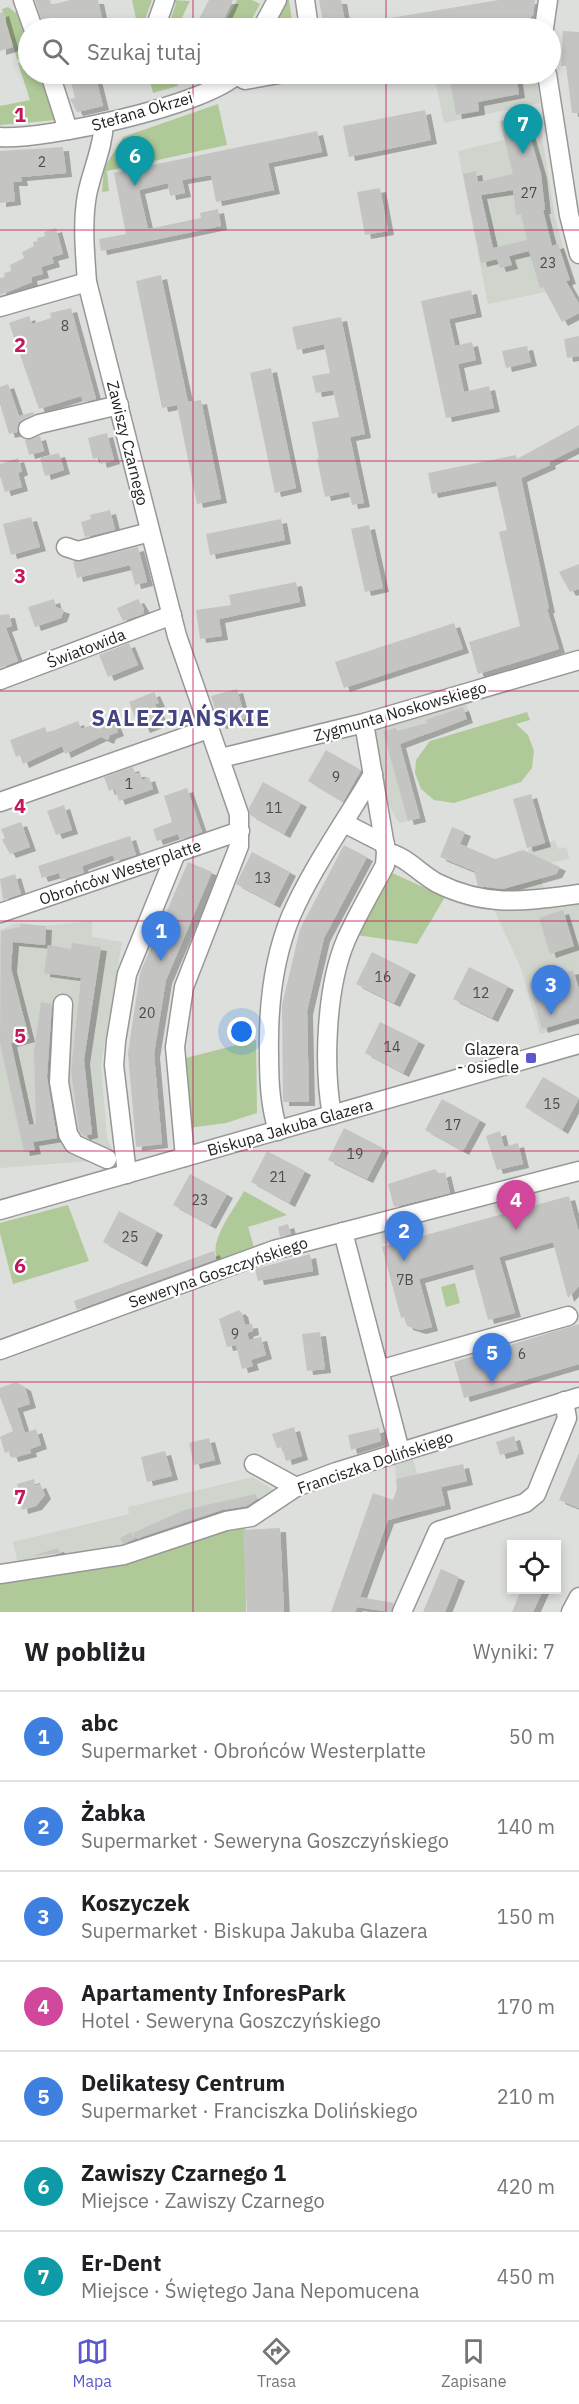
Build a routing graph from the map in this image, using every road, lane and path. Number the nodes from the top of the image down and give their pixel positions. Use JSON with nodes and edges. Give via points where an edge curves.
{"nodes":[{"id":1,"x":23,"y":0,"type":"edge"},
{"id":2,"x":165,"y":0,"type":"edge"},
{"id":3,"x":277,"y":0,"type":"edge"},
{"id":4,"x":305,"y":0,"type":"edge"},
{"id":5,"x":548,"y":0,"type":"edge"},
{"id":6,"x":29,"y":18,"type":"edge"},
{"id":7,"x":159,"y":18,"type":"edge"},
{"id":8,"x":267,"y":18,"type":"edge"},
{"id":9,"x":308,"y":18,"type":"edge"},
{"id":10,"x":545,"y":18,"type":"edge"},
{"id":11,"x":53,"y":84,"type":"edge"},
{"id":12,"x":223,"y":84,"type":"edge"},
{"id":13,"x":549,"y":84,"type":"edge"},
{"id":14,"x":104,"y":123,"type":"junction"},
{"id":15,"x":68,"y":130,"type":"junction"},
{"id":16,"x":0,"y":137,"type":"edge"},
{"id":17,"x":579,"y":254,"type":"edge"},
{"id":18,"x":87,"y":282,"type":"junction"},
{"id":19,"x":0,"y":307,"type":"edge"},
{"id":20,"x":119,"y":405,"type":"junction"},
{"id":21,"x":28,"y":429,"type":"dead end"},
{"id":22,"x":150,"y":532,"type":"junction"},
{"id":23,"x":66,"y":547,"type":"dead end"},
{"id":24,"x":171,"y":615,"type":"junction"},
{"id":25,"x":579,"y":660,"type":"edge"},
{"id":26,"x":0,"y":680,"type":"edge"},
{"id":27,"x":364,"y":723,"type":"junction"},
{"id":28,"x":208,"y":729,"type":"junction"},
{"id":29,"x":221,"y":758,"type":"junction"},
{"id":30,"x":373,"y":774,"type":"junction"},
{"id":31,"x":0,"y":802,"type":"edge"},
{"id":32,"x":344,"y":824,"type":"junction"},
{"id":33,"x":240,"y":831,"type":"junction"},
{"id":34,"x":385,"y":848,"type":"junction"},
{"id":35,"x":176,"y":853,"type":"junction"},
{"id":36,"x":579,"y":894,"type":"edge"},
{"id":37,"x":0,"y":912,"type":"edge"},
{"id":38,"x":63,"y":1004,"type":"dead end"},
{"id":39,"x":579,"y":1044,"type":"edge"},
{"id":40,"x":332,"y":1115,"type":"junction"},
{"id":41,"x":278,"y":1131,"type":"junction"},
{"id":42,"x":185,"y":1157,"type":"junction"},
{"id":43,"x":579,"y":1171,"type":"edge"},
{"id":44,"x":120,"y":1176,"type":"junction"},
{"id":45,"x":0,"y":1210,"type":"edge"},
{"id":46,"x":343,"y":1232,"type":"junction"},
{"id":47,"x":568,"y":1316,"type":"dead end"},
{"id":48,"x":0,"y":1350,"type":"edge"},
{"id":49,"x":379,"y":1370,"type":"junction"},
{"id":50,"x":572,"y":1399,"type":"edge"},
{"id":51,"x":400,"y":1450,"type":"junction"},
{"id":52,"x":254,"y":1464,"type":"dead end"},
{"id":53,"x":296,"y":1487,"type":"junction"},
{"id":54,"x":0,"y":1574,"type":"edge"},
{"id":55,"x":579,"y":1597,"type":"edge"},
{"id":56,"x":402,"y":1612,"type":"edge"},
{"id":57,"x":572,"y":1612,"type":"edge"}],
"edges":[{"from":1,"to":6,"type":"street"},
{"from":2,"to":7,"type":"street"},
{"from":3,"to":8,"type":"street"},
{"from":4,"to":9,"type":"street"},
{"from":5,"to":10,"type":"street"},
{"from":11,"to":15,"type":"street"},
{"from":12,"to":14,"type":"street","name":"Stefana Okrzei"},
{"from":13,"to":17,"type":"street"},
{"from":14,"to":15,"type":"street","name":"Stefana Okrzei"},
{"from":14,"to":18,"type":"street","name":"Zawiszy Czarnego","via":[[87,196]]},
{"from":15,"to":16,"type":"street","name":"Stefana Okrzei","via":[[34,137]]},
{"from":18,"to":19,"type":"street"},
{"from":18,"to":20,"type":"street","name":"Zawiszy Czarnego"},
{"from":20,"to":21,"type":"street"},
{"from":20,"to":22,"type":"street","name":"Zawiszy Czarnego"},
{"from":22,"to":23,"type":"street","via":[[78,551]]},
{"from":22,"to":24,"type":"street","name":"Zawiszy Czarnego"},
{"from":24,"to":26,"type":"street","name":"Światowida"},
{"from":24,"to":28,"type":"street","name":"Zawiszy Czarnego"},
{"from":25,"to":27,"type":"street","name":"Zygmunta Noskowskiego"},
{"from":27,"to":29,"type":"street","name":"Zygmunta Noskowskiego"},
{"from":27,"to":30,"type":"street"},
{"from":28,"to":29,"type":"street","name":"Zawiszy Czarnego"},
{"from":28,"to":31,"type":"street"},
{"from":29,"to":33,"type":"street","name":"Zawiszy Czarnego","via":[[239,814]]},
{"from":30,"to":32,"type":"street"},
{"from":30,"to":34,"type":"street"},
{"from":32,"to":34,"type":"street"},
{"from":32,"to":41,"type":"street","via":[[292,915],[272,990],[268,1014],[270,1105]]},
{"from":33,"to":35,"type":"street","name":"Obrońców Westerplatte"},
{"from":33,"to":42,"type":"street","via":[[239,846],[184,987],[175,1047]]},
{"from":34,"to":36,"type":"street","via":[[440,884],[482,898],[514,902]]},
{"from":34,"to":40,"type":"street","via":[[385,866],[346,941],[329,1012]]},
{"from":35,"to":37,"type":"street","name":"Obrońców Westerplatte"},
{"from":35,"to":44,"type":"street","via":[[127,974],[114,1058]]},
{"from":38,"to":44,"type":"street","via":[[58,1068],[69,1138],[107,1159]]},
{"from":39,"to":40,"type":"street","name":"Biskupa Jakuba Glazera"},
{"from":40,"to":41,"type":"street","name":"Biskupa Jakuba Glazera"},
{"from":41,"to":42,"type":"street","name":"Biskupa Jakuba Glazera"},
{"from":42,"to":44,"type":"street","name":"Biskupa Jakuba Glazera"},
{"from":43,"to":46,"type":"street","name":"Seweryna Goszczyńskiego"},
{"from":44,"to":45,"type":"street","name":"Biskupa Jakuba Glazera"},
{"from":46,"to":48,"type":"street","name":"Seweryna Goszczyńskiego","via":[[226,1266]]},
{"from":46,"to":49,"type":"street"},
{"from":47,"to":49,"type":"street"},
{"from":49,"to":51,"type":"street"},
{"from":50,"to":51,"type":"street","name":"Franciszka Dolińskiego"},
{"from":50,"to":56,"type":"street","via":[[536,1494],[525,1503],[438,1531]]},
{"from":51,"to":53,"type":"street","name":"Franciszka Dolińskiego"},
{"from":52,"to":53,"type":"street"},
{"from":53,"to":54,"type":"street","name":"Franciszka Dolińskiego","via":[[251,1517],[226,1521],[124,1555]]},
{"from":55,"to":57,"type":"street"}]}
